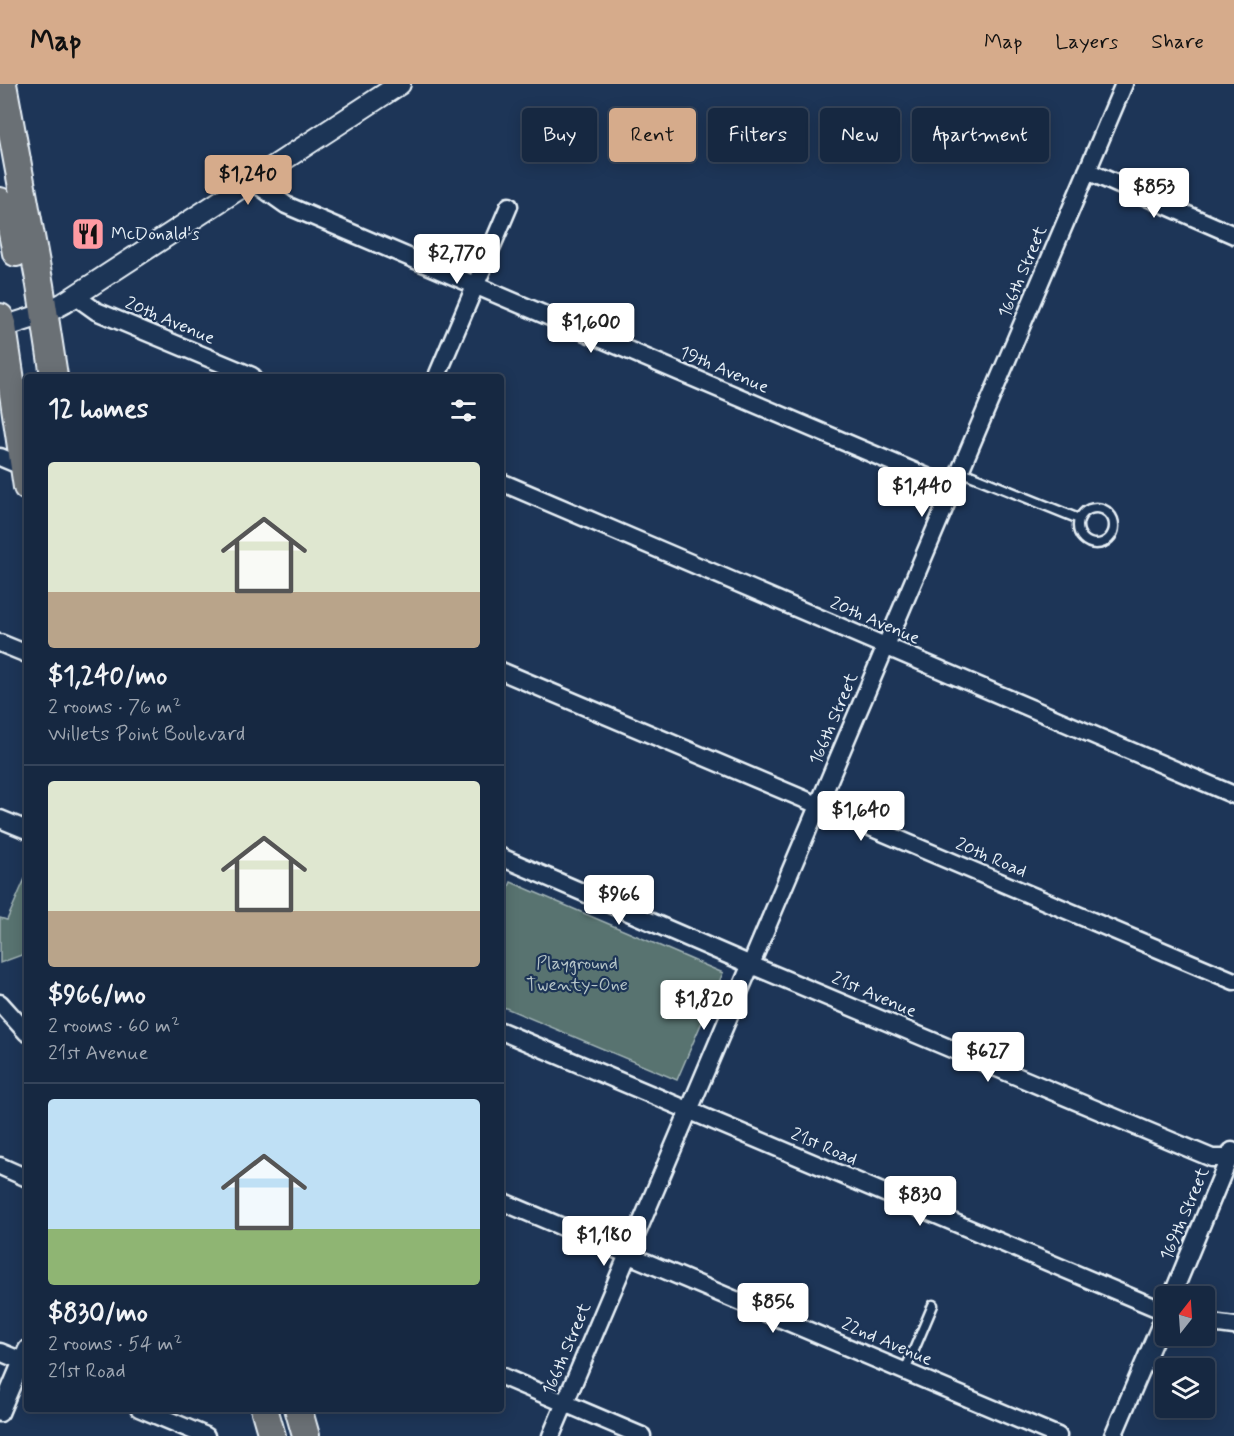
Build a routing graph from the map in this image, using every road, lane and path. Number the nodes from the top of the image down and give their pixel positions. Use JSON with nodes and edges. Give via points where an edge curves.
{"nodes":[{"id":1,"x":3,"y":84,"type":"edge"},
{"id":2,"x":400,"y":84,"type":"edge"},
{"id":3,"x":1124,"y":84,"type":"edge"},
{"id":4,"x":1087,"y":171,"type":"junction"},
{"id":5,"x":252,"y":181,"type":"junction"},
{"id":6,"x":0,"y":201,"type":"edge"},
{"id":7,"x":509,"y":206,"type":"dead end"},
{"id":8,"x":1234,"y":235,"type":"edge"},
{"id":9,"x":475,"y":286,"type":"junction"},
{"id":10,"x":75,"y":296,"type":"junction"},
{"id":11,"x":44,"y":314,"type":"junction"},
{"id":12,"x":1,"y":324,"type":"edge"},
{"id":13,"x":25,"y":374,"type":"edge"},
{"id":14,"x":54,"y":374,"type":"edge"},
{"id":15,"x":247,"y":374,"type":"edge"},
{"id":16,"x":438,"y":374,"type":"edge"},
{"id":17,"x":0,"y":457,"type":"edge"},
{"id":18,"x":24,"y":471,"type":"edge"},
{"id":19,"x":960,"y":471,"type":"junction"},
{"id":20,"x":24,"y":476,"type":"edge"},
{"id":21,"x":504,"y":483,"type":"edge"},
{"id":22,"x":953,"y":488,"type":"junction"},
{"id":23,"x":1080,"y":519,"type":"junction"},
{"id":24,"x":0,"y":643,"type":"edge"},
{"id":25,"x":886,"y":647,"type":"junction"},
{"id":26,"x":24,"y":653,"type":"edge"},
{"id":27,"x":504,"y":672,"type":"edge"},
{"id":28,"x":1234,"y":795,"type":"edge"},
{"id":29,"x":818,"y":806,"type":"junction"},
{"id":30,"x":0,"y":819,"type":"edge"},
{"id":31,"x":24,"y":829,"type":"edge"},
{"id":32,"x":504,"y":857,"type":"edge"},
{"id":33,"x":752,"y":965,"type":"junction"},
{"id":34,"x":1234,"y":981,"type":"edge"},
{"id":35,"x":0,"y":1003,"type":"edge"},
{"id":36,"x":24,"y":1030,"type":"edge"},
{"id":37,"x":504,"y":1032,"type":"edge"},
{"id":38,"x":689,"y":1111,"type":"junction"},
{"id":39,"x":1232,"y":1155,"type":"edge"},
{"id":40,"x":0,"y":1166,"type":"edge"},
{"id":41,"x":24,"y":1177,"type":"edge"},
{"id":42,"x":504,"y":1202,"type":"edge"},
{"id":43,"x":628,"y":1254,"type":"junction"},
{"id":44,"x":1176,"y":1286,"type":"edge"},
{"id":45,"x":933,"y":1305,"type":"dead end"},
{"id":46,"x":1155,"y":1308,"type":"edge"},
{"id":47,"x":1215,"y":1323,"type":"edge"},
{"id":48,"x":1234,"y":1326,"type":"edge"},
{"id":49,"x":1155,"y":1336,"type":"edge"},
{"id":50,"x":0,"y":1352,"type":"edge"},
{"id":51,"x":24,"y":1358,"type":"edge"},
{"id":52,"x":24,"y":1360,"type":"edge"},
{"id":53,"x":905,"y":1371,"type":"junction"},
{"id":54,"x":504,"y":1377,"type":"edge"},
{"id":55,"x":565,"y":1404,"type":"junction"},
{"id":56,"x":149,"y":1412,"type":"edge"},
{"id":57,"x":265,"y":1412,"type":"edge"},
{"id":58,"x":299,"y":1412,"type":"edge"},
{"id":59,"x":0,"y":1413,"type":"edge"},
{"id":60,"x":206,"y":1436,"type":"edge"},
{"id":61,"x":272,"y":1436,"type":"edge"},
{"id":62,"x":306,"y":1436,"type":"edge"},
{"id":63,"x":551,"y":1436,"type":"edge"},
{"id":64,"x":642,"y":1436,"type":"edge"},
{"id":65,"x":1058,"y":1436,"type":"edge"},
{"id":66,"x":1113,"y":1436,"type":"edge"}],
"edges":[{"from":1,"to":11,"type":"main road"},
{"from":2,"to":5,"type":"street"},
{"from":3,"to":4,"type":"street","name":"166th Street"},
{"from":4,"to":8,"type":"street"},
{"from":4,"to":19,"type":"street","name":"166th Street"},
{"from":5,"to":9,"type":"street","name":"19th Avenue","via":[[286,205]]},
{"from":5,"to":10,"type":"street"},
{"from":6,"to":11,"type":"main road","via":[[10,223],[23,293]]},
{"from":7,"to":9,"type":"street"},
{"from":9,"to":16,"type":"street"},
{"from":9,"to":22,"type":"street","name":"19th Avenue"},
{"from":10,"to":11,"type":"street"},
{"from":10,"to":15,"type":"street","name":"20th Avenue","via":[[96,311]]},
{"from":11,"to":12,"type":"street"},
{"from":11,"to":14,"type":"main road"},
{"from":12,"to":13,"type":"main road","via":[[21,348]]},
{"from":12,"to":18,"type":"main road"},
{"from":17,"to":20,"type":"street"},
{"from":19,"to":22,"type":"street","name":"166th Street"},
{"from":19,"to":23,"type":"lane"},
{"from":21,"to":25,"type":"street","name":"20th Avenue"},
{"from":22,"to":25,"type":"street","name":"166th Street"},
{"from":23,"to":23,"type":"lane","via":[[1092,508],[1104,510],[1114,523],[1112,534],[1104,542],[1091,543],[1079,531]]},
{"from":24,"to":26,"type":"street"},
{"from":25,"to":28,"type":"street","name":"20th Avenue"},
{"from":25,"to":29,"type":"street","name":"166th Street"},
{"from":27,"to":29,"type":"street","name":"20th Road"},
{"from":29,"to":33,"type":"street","name":"166th Street"},
{"from":29,"to":34,"type":"street","name":"20th Road"},
{"from":30,"to":31,"type":"street"},
{"from":32,"to":33,"type":"street","name":"21st Avenue"},
{"from":33,"to":38,"type":"street","name":"166th Street"},
{"from":33,"to":39,"type":"street","name":"21st Avenue","via":[[1212,1158]]},
{"from":35,"to":36,"type":"street"},
{"from":37,"to":38,"type":"street","name":"21st Road"},
{"from":38,"to":43,"type":"street","name":"166th Street"},
{"from":38,"to":46,"type":"street","name":"21st Road"},
{"from":39,"to":44,"type":"street","name":"169th Street"},
{"from":40,"to":41,"type":"street"},
{"from":42,"to":43,"type":"street","name":"22nd Avenue"},
{"from":43,"to":53,"type":"street","name":"22nd Avenue"},
{"from":43,"to":55,"type":"street","name":"166th Street"},
{"from":45,"to":53,"type":"lane"},
{"from":47,"to":48,"type":"street"},
{"from":49,"to":66,"type":"street"},
{"from":50,"to":51,"type":"street"},
{"from":52,"to":59,"type":"street"},
{"from":53,"to":65,"type":"street","name":"22nd Avenue"},
{"from":54,"to":55,"type":"street"},
{"from":55,"to":63,"type":"street","name":"166th Street"},
{"from":55,"to":64,"type":"street"},
{"from":56,"to":60,"type":"street"},
{"from":57,"to":61,"type":"main road"},
{"from":58,"to":62,"type":"main road"}]}
